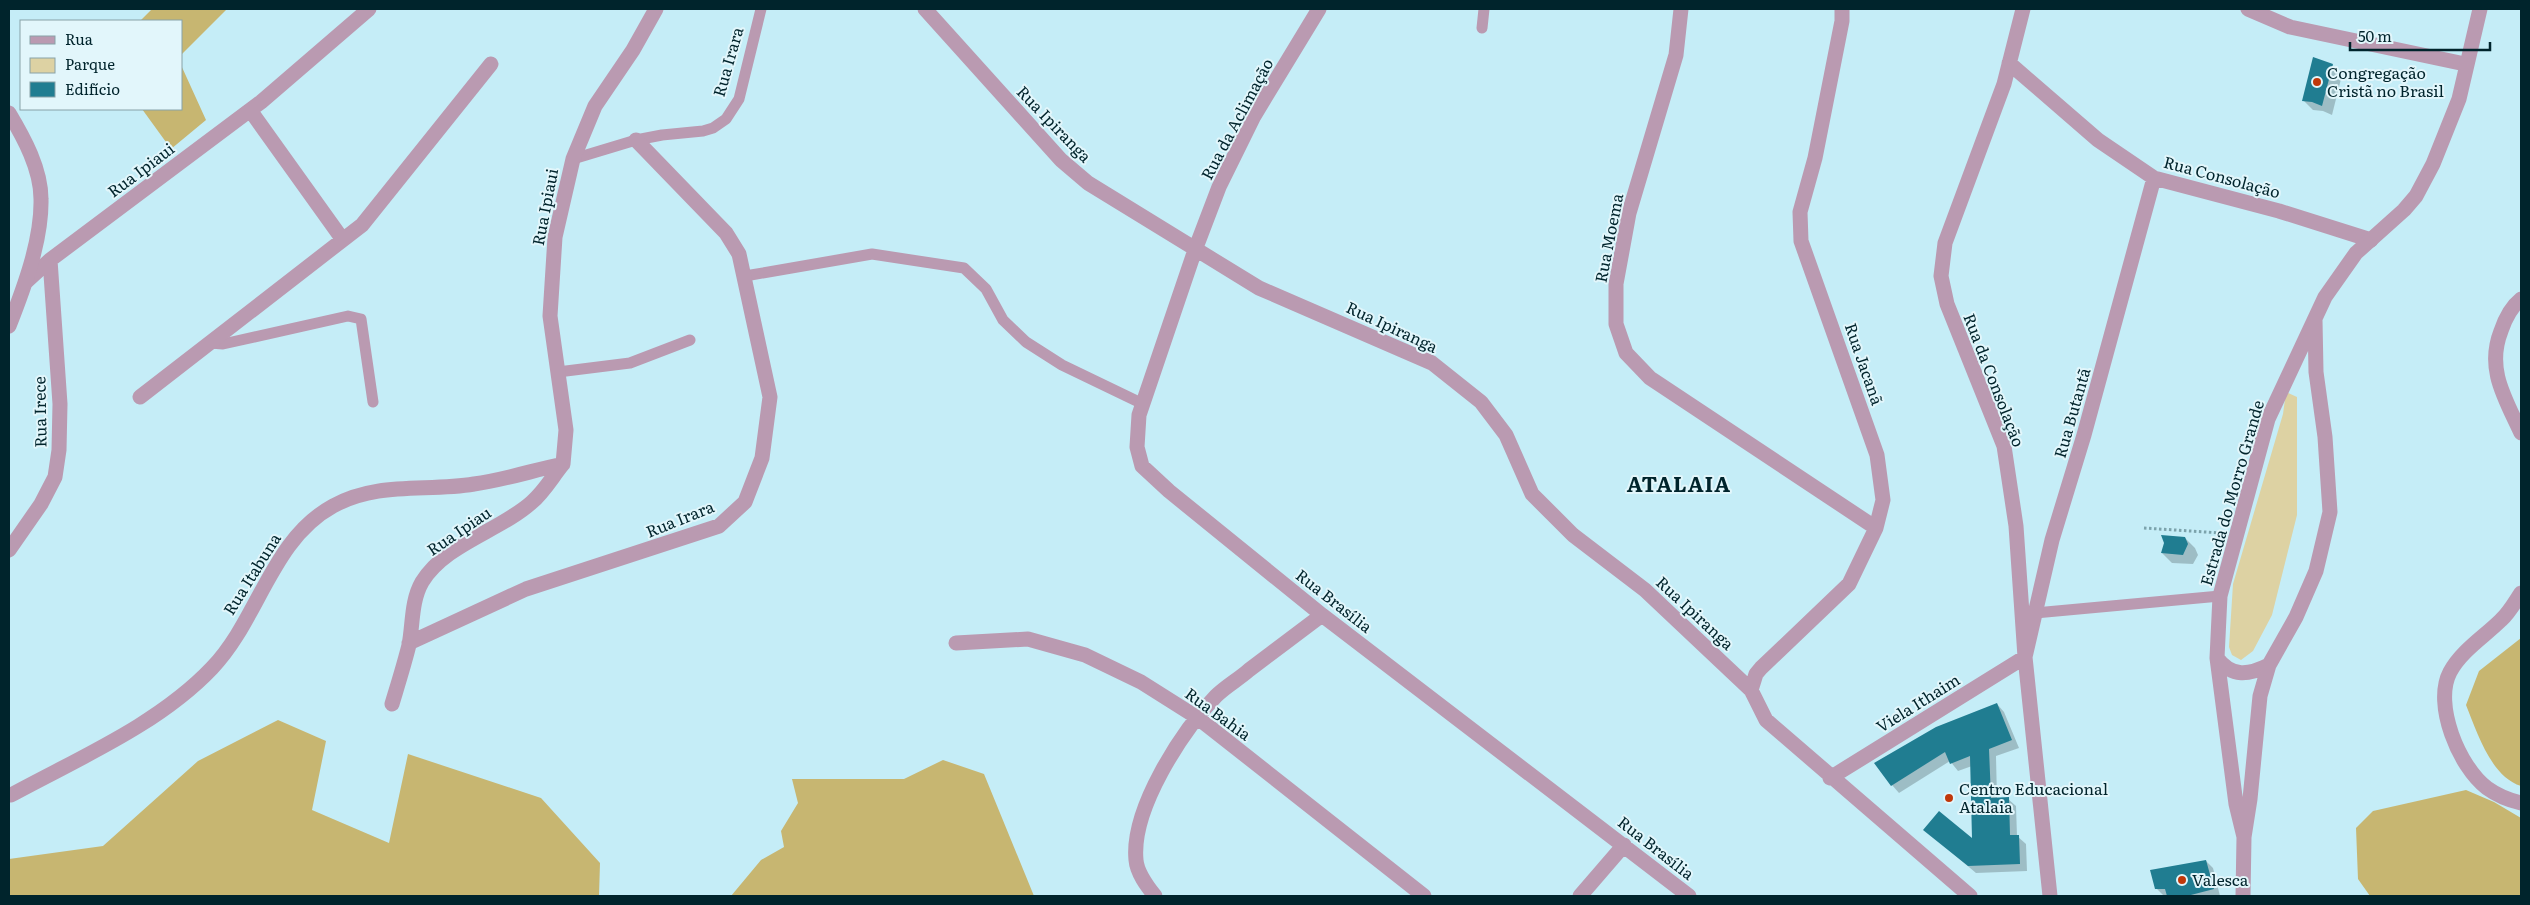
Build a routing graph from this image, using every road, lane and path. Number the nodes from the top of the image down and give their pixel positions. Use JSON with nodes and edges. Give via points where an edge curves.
{"nodes":[{"id":1,"x":369,"y":9,"type":"edge"},
{"id":2,"x":656,"y":9,"type":"edge"},
{"id":3,"x":761,"y":9,"type":"edge"},
{"id":4,"x":925,"y":9,"type":"edge"},
{"id":5,"x":1319,"y":9,"type":"edge"},
{"id":6,"x":1484,"y":9,"type":"edge"},
{"id":7,"x":1681,"y":9,"type":"edge"},
{"id":8,"x":1842,"y":9,"type":"edge"},
{"id":9,"x":2023,"y":9,"type":"edge"},
{"id":10,"x":2248,"y":9,"type":"edge"},
{"id":11,"x":2480,"y":9,"type":"edge"},
{"id":12,"x":1482,"y":28,"type":"dead end"},
{"id":13,"x":2009,"y":63,"type":"junction"},
{"id":14,"x":491,"y":64,"type":"dead end"},
{"id":15,"x":2465,"y":64,"type":"junction"},
{"id":16,"x":250,"y":110,"type":"junction"},
{"id":17,"x":9,"y":113,"type":"edge"},
{"id":18,"x":636,"y":140,"type":"junction"},
{"id":19,"x":573,"y":159,"type":"junction"},
{"id":20,"x":2154,"y":178,"type":"junction"},
{"id":21,"x":343,"y":240,"type":"junction"},
{"id":22,"x":2371,"y":240,"type":"junction"},
{"id":23,"x":1195,"y":250,"type":"junction"},
{"id":24,"x":50,"y":260,"type":"junction"},
{"id":25,"x":745,"y":276,"type":"junction"},
{"id":26,"x":27,"y":281,"type":"junction"},
{"id":27,"x":2521,"y":299,"type":"edge"},
{"id":28,"x":2315,"y":316,"type":"junction"},
{"id":29,"x":9,"y":326,"type":"edge"},
{"id":30,"x":690,"y":340,"type":"dead end"},
{"id":31,"x":210,"y":343,"type":"junction"},
{"id":32,"x":558,"y":372,"type":"junction"},
{"id":33,"x":140,"y":397,"type":"dead end"},
{"id":34,"x":373,"y":402,"type":"dead end"},
{"id":35,"x":1142,"y":404,"type":"junction"},
{"id":36,"x":2521,"y":433,"type":"edge"},
{"id":37,"x":563,"y":464,"type":"junction"},
{"id":38,"x":1876,"y":528,"type":"junction"},
{"id":39,"x":2144,"y":528,"type":"dead end"},
{"id":40,"x":2236,"y":534,"type":"junction"},
{"id":41,"x":9,"y":550,"type":"edge"},
{"id":42,"x":2521,"y":593,"type":"edge"},
{"id":43,"x":2220,"y":596,"type":"junction"},
{"id":44,"x":2035,"y":613,"type":"junction"},
{"id":45,"x":1322,"y":615,"type":"junction"},
{"id":46,"x":409,"y":643,"type":"junction"},
{"id":47,"x":956,"y":643,"type":"dead end"},
{"id":48,"x":2025,"y":658,"type":"junction"},
{"id":49,"x":2217,"y":658,"type":"junction"},
{"id":50,"x":2269,"y":665,"type":"junction"},
{"id":51,"x":1751,"y":690,"type":"junction"},
{"id":52,"x":392,"y":704,"type":"dead end"},
{"id":53,"x":1198,"y":718,"type":"junction"},
{"id":54,"x":1830,"y":778,"type":"junction"},
{"id":55,"x":11,"y":794,"type":"dead end"},
{"id":56,"x":2521,"y":803,"type":"edge"},
{"id":57,"x":2244,"y":837,"type":"junction"},
{"id":58,"x":1624,"y":845,"type":"junction"},
{"id":59,"x":1155,"y":896,"type":"edge"},
{"id":60,"x":1424,"y":896,"type":"edge"},
{"id":61,"x":1580,"y":896,"type":"edge"},
{"id":62,"x":1689,"y":896,"type":"edge"},
{"id":63,"x":1970,"y":896,"type":"edge"},
{"id":64,"x":2050,"y":896,"type":"edge"},
{"id":65,"x":2243,"y":896,"type":"edge"}],
"edges":[{"from":1,"to":16,"type":"street","name":"Rua Ipiaui"},
{"from":2,"to":19,"type":"street","name":"Rua Ipiaui","via":[[595,106]]},
{"from":3,"to":18,"type":"lane","name":"Rua Irara","via":[[739,99],[726,119],[703,131]]},
{"from":4,"to":23,"type":"street","name":"Rua Ipiranga","via":[[1061,160],[1088,183]]},
{"from":5,"to":23,"type":"street","name":"Rua da Aclimação","via":[[1254,116],[1219,187]]},
{"from":6,"to":12,"type":"lane"},
{"from":7,"to":38,"type":"street","name":"Rua Moema","via":[[1676,55],[1629,213],[1616,284],[1616,324],[1626,352],[1650,378]]},
{"from":8,"to":38,"type":"street","name":"Rua Jacanã","via":[[1816,158],[1800,212],[1801,242],[1877,455],[1883,500]]},
{"from":9,"to":13,"type":"street","name":"Rua da Consolação"},
{"from":10,"to":15,"type":"street","via":[[2290,26]]},
{"from":11,"to":15,"type":"street","name":"Estrada do Morro Grande"},
{"from":13,"to":20,"type":"street","name":"Rua Consolação","via":[[2098,140]]},
{"from":13,"to":48,"type":"street","name":"Rua da Consolação","via":[[1946,243],[1942,276],[1947,304],[2004,446],[2016,526]]},
{"from":14,"to":21,"type":"street","via":[[362,225]]},
{"from":15,"to":22,"type":"street","name":"Estrada do Morro Grande","via":[[2459,99],[2433,164],[2416,196]]},
{"from":16,"to":21,"type":"street"},
{"from":16,"to":24,"type":"street","name":"Rua Ipiaui"},
{"from":17,"to":26,"type":"street","via":[[32,159],[42,198]]},
{"from":18,"to":19,"type":"lane","name":"Rua Irara"},
{"from":18,"to":25,"type":"street","name":"Rua Irara","via":[[726,233],[739,254]]},
{"from":19,"to":32,"type":"street","name":"Rua Ipiaui","via":[[555,238],[550,316]]},
{"from":20,"to":22,"type":"street","name":"Rua Consolação","via":[[2279,210]]},
{"from":20,"to":44,"type":"street","name":"Rua Butantã","via":[[2052,540]]},
{"from":21,"to":31,"type":"street"},
{"from":22,"to":28,"type":"street","name":"Estrada do Morro Grande","via":[[2356,253]]},
{"from":23,"to":35,"type":"street","name":"Rua Brasília"},
{"from":23,"to":51,"type":"street","name":"Rua Ipiranga","via":[[1259,288],[1432,363],[1480,402],[1506,435],[1532,494],[1573,535],[1645,590]]},
{"from":24,"to":26,"type":"street","name":"Rua Ipiaui"},
{"from":24,"to":41,"type":"street","name":"Rua Irece","via":[[60,404],[59,450],[55,477],[41,504]]},
{"from":25,"to":35,"type":"lane","via":[[872,254],[964,268],[986,289],[1002,320],[1026,342],[1068,368]]},
{"from":25,"to":46,"type":"street","name":"Rua Irara","via":[[770,397],[762,458],[746,502],[719,526],[526,589]]},
{"from":26,"to":29,"type":"street"},
{"from":27,"to":36,"type":"street","via":[[2505,319],[2494,364]]},
{"from":28,"to":40,"type":"street","name":"Estrada do Morro Grande","via":[[2268,419]]},
{"from":28,"to":50,"type":"street","name":"Estrada do Morro Grande","via":[[2316,372],[2330,512],[2316,571],[2296,617]]},
{"from":30,"to":32,"type":"lane","via":[[630,363]]},
{"from":31,"to":33,"type":"street"},
{"from":31,"to":34,"type":"lane","via":[[223,344],[348,316],[361,319]]},
{"from":32,"to":37,"type":"street","name":"Rua Ipiaui","via":[[566,430]]},
{"from":35,"to":45,"type":"street","name":"Rua Brasília","via":[[1137,447],[1142,466],[1169,492]]},
{"from":37,"to":46,"type":"street","name":"Rua Ipiau","via":[[532,502],[436,566],[422,583],[414,606]]},
{"from":37,"to":55,"type":"street","name":"Rua Itabuna","via":[[474,484],[365,492],[333,506],[307,524],[284,552],[214,666],[192,688],[168,708]]},
{"from":38,"to":51,"type":"street","name":"Rua Jacanã","via":[[1849,584],[1761,668]]},
{"from":39,"to":40,"type":"path"},
{"from":40,"to":43,"type":"street","name":"Estrada do Morro Grande"},
{"from":42,"to":56,"type":"street","via":[[2503,619],[2450,671],[2444,691],[2448,723],[2463,760],[2486,787],[2508,800]]},
{"from":43,"to":44,"type":"lane"},
{"from":43,"to":49,"type":"street","name":"Estrada do Morro Grande"},
{"from":44,"to":48,"type":"street","name":"Rua Butantã"},
{"from":45,"to":53,"type":"street","via":[[1217,696]]},
{"from":45,"to":58,"type":"street","name":"Rua Brasília"},
{"from":46,"to":52,"type":"street","name":"Rua Ipiau"},
{"from":47,"to":53,"type":"street","name":"Rua Bahia","via":[[1028,639],[1085,655],[1141,682]]},
{"from":48,"to":54,"type":"street","name":"Viela Ithaim"},
{"from":48,"to":64,"type":"street","name":"Rua da Consolação"},
{"from":49,"to":50,"type":"street","via":[[2224,667],[2235,672],[2254,673]]},
{"from":49,"to":57,"type":"street","name":"Estrada do Morro Grande","via":[[2236,804]]},
{"from":50,"to":57,"type":"street","name":"Estrada do Morro Grande","via":[[2260,696]]},
{"from":51,"to":54,"type":"street","name":"Rua Ipiranga","via":[[1766,720]]},
{"from":53,"to":59,"type":"street","via":[[1181,737],[1163,766],[1138,834],[1136,860],[1144,881]]},
{"from":53,"to":60,"type":"street","name":"Rua Bahia"},
{"from":54,"to":63,"type":"street","name":"Rua Ipiranga"},
{"from":57,"to":65,"type":"street","name":"Estrada do Morro Grande"},
{"from":58,"to":61,"type":"street"},
{"from":58,"to":62,"type":"street","name":"Rua Brasília"}]}
